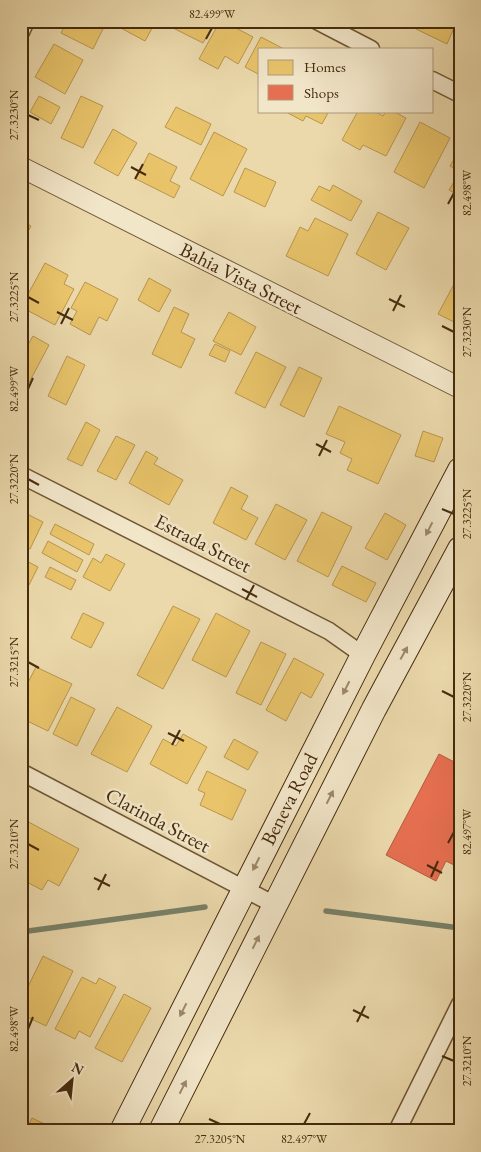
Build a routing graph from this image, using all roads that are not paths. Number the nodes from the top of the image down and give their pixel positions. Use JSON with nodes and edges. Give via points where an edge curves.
{"nodes":[{"id":1,"x":26,"y":21,"type":"edge"},
{"id":2,"x":317,"y":21,"type":"edge"},
{"id":3,"x":21,"y":32,"type":"edge"},
{"id":4,"x":369,"y":48,"type":"edge"},
{"id":5,"x":434,"y":81,"type":"edge"},
{"id":6,"x":460,"y":94,"type":"edge"},
{"id":7,"x":21,"y":167,"type":"edge"},
{"id":8,"x":460,"y":388,"type":"edge"},
{"id":9,"x":460,"y":470,"type":"edge"},
{"id":10,"x":21,"y":475,"type":"edge"},
{"id":11,"x":460,"y":549,"type":"edge"},
{"id":12,"x":363,"y":655,"type":"junction"},
{"id":13,"x":21,"y":772,"type":"edge"},
{"id":14,"x":244,"y":889,"type":"junction"},
{"id":15,"x":275,"y":904,"type":"junction"},
{"id":16,"x":460,"y":1004,"type":"edge"},
{"id":17,"x":122,"y":1131,"type":"edge"},
{"id":18,"x":162,"y":1131,"type":"edge"},
{"id":19,"x":397,"y":1131,"type":"edge"}],
"edges":[{"from":1,"to":3,"type":"street"},
{"from":2,"to":4,"type":"street"},
{"from":5,"to":6,"type":"street"},
{"from":7,"to":8,"type":"street","name":"Bahia Vista Street"},
{"from":9,"to":12,"type":"main road","name":"Beneva Road","one_way":true},
{"from":10,"to":12,"type":"street","name":"Estrada Street","via":[[329,631]]},
{"from":15,"to":11,"type":"main road","name":"Beneva Road","one_way":true,"via":[[395,668]]},
{"from":12,"to":14,"type":"main road","name":"Beneva Road","one_way":true},
{"from":13,"to":14,"type":"street","name":"Clarinda Street"},
{"from":14,"to":15,"type":"street","name":"Clarinda Street"},
{"from":14,"to":17,"type":"main road","name":"Beneva Road","one_way":true},
{"from":18,"to":15,"type":"main road","name":"Beneva Road","one_way":true},
{"from":16,"to":19,"type":"street"}]}
